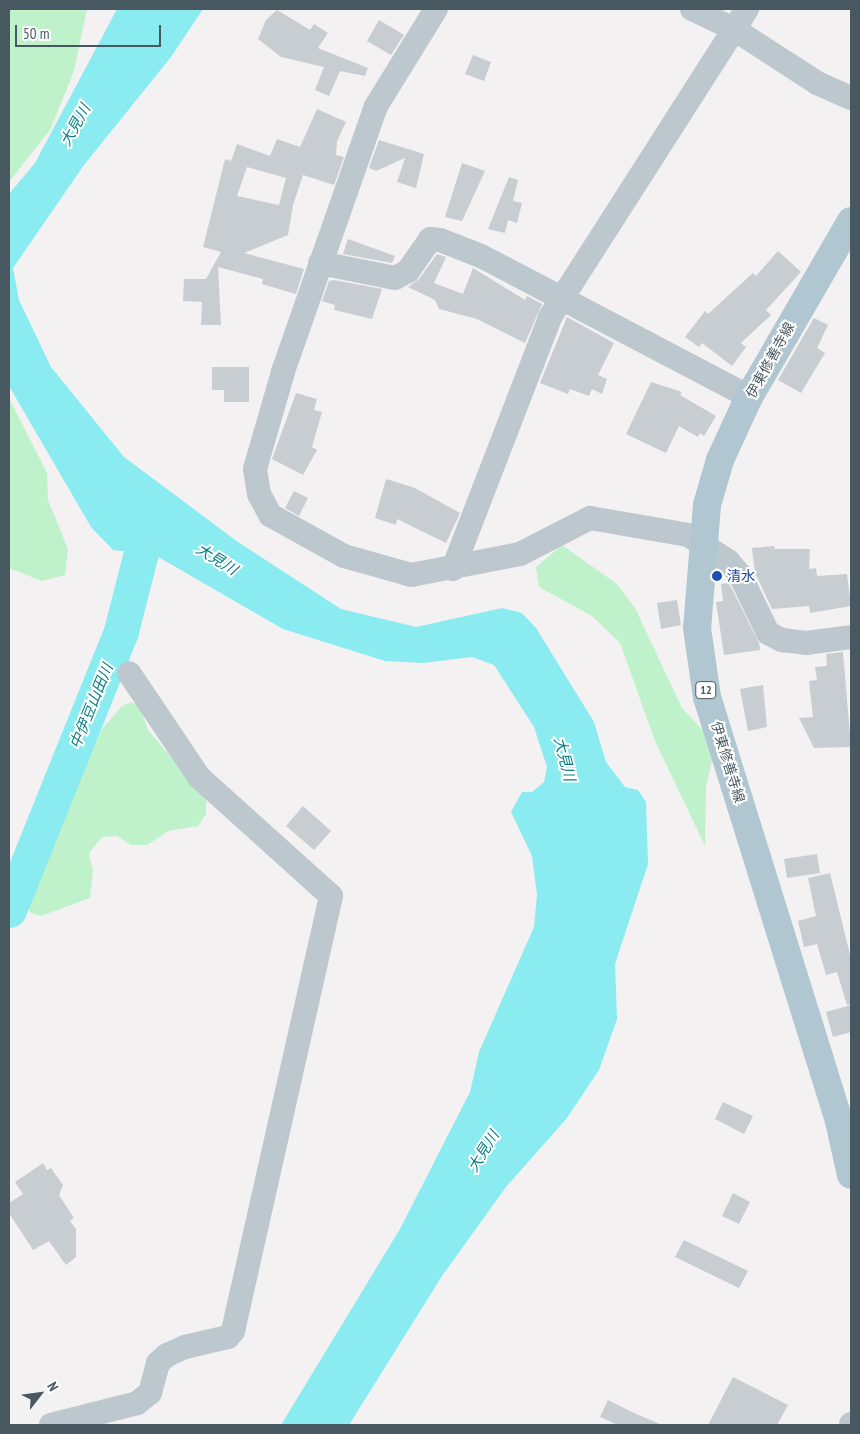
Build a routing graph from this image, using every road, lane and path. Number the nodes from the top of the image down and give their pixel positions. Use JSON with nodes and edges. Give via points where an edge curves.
{"nodes":[{"id":1,"x":436,"y":9,"type":"edge"},
{"id":2,"x":692,"y":9,"type":"edge"},
{"id":3,"x":746,"y":9,"type":"edge"},
{"id":4,"x":734,"y":29,"type":"junction"},
{"id":5,"x":851,"y":98,"type":"edge"},
{"id":6,"x":851,"y":221,"type":"edge"},
{"id":7,"x":320,"y":263,"type":"junction"},
{"id":8,"x":562,"y":299,"type":"junction"},
{"id":9,"x":750,"y":398,"type":"junction"},
{"id":10,"x":704,"y":546,"type":"junction"},
{"id":11,"x":453,"y":569,"type":"junction"},
{"id":12,"x":851,"y":637,"type":"edge"},
{"id":13,"x":129,"y":672,"type":"dead end"},
{"id":14,"x":845,"y":1121,"type":"edge"},
{"id":15,"x":851,"y":1175,"type":"edge"},
{"id":16,"x":51,"y":1425,"type":"edge"}],
"edges":[{"from":1,"to":7,"type":"street","via":[[376,106]]},
{"from":2,"to":4,"type":"street"},
{"from":3,"to":4,"type":"street"},
{"from":4,"to":5,"type":"street","via":[[817,83]]},
{"from":4,"to":8,"type":"street"},
{"from":6,"to":9,"type":"main road","name":"伊東修善寺線","number":"12"},
{"from":7,"to":8,"type":"street","via":[[395,278],[408,271],[430,238],[481,256]]},
{"from":7,"to":11,"type":"street","via":[[259,447],[256,469],[259,494],[270,515],[344,556],[411,575]]},
{"from":8,"to":9,"type":"street"},
{"from":8,"to":11,"type":"street","via":[[550,317],[512,410]]},
{"from":9,"to":10,"type":"main road","name":"伊東修善寺線","number":"12","via":[[720,460],[707,505]]},
{"from":10,"to":11,"type":"street","via":[[688,535],[590,518],[520,554]]},
{"from":10,"to":12,"type":"street","via":[[740,575],[768,633],[782,640],[806,642]]},
{"from":10,"to":14,"type":"main road","name":"伊東修善寺線","number":"12","via":[[697,628],[707,697]]},
{"from":13,"to":16,"type":"street","via":[[199,777],[331,896],[233,1331],[228,1337],[185,1347],[167,1355],[158,1363],[150,1392],[137,1403]]},
{"from":14,"to":15,"type":"main road","name":"伊東修善寺線","number":"12"}]}
